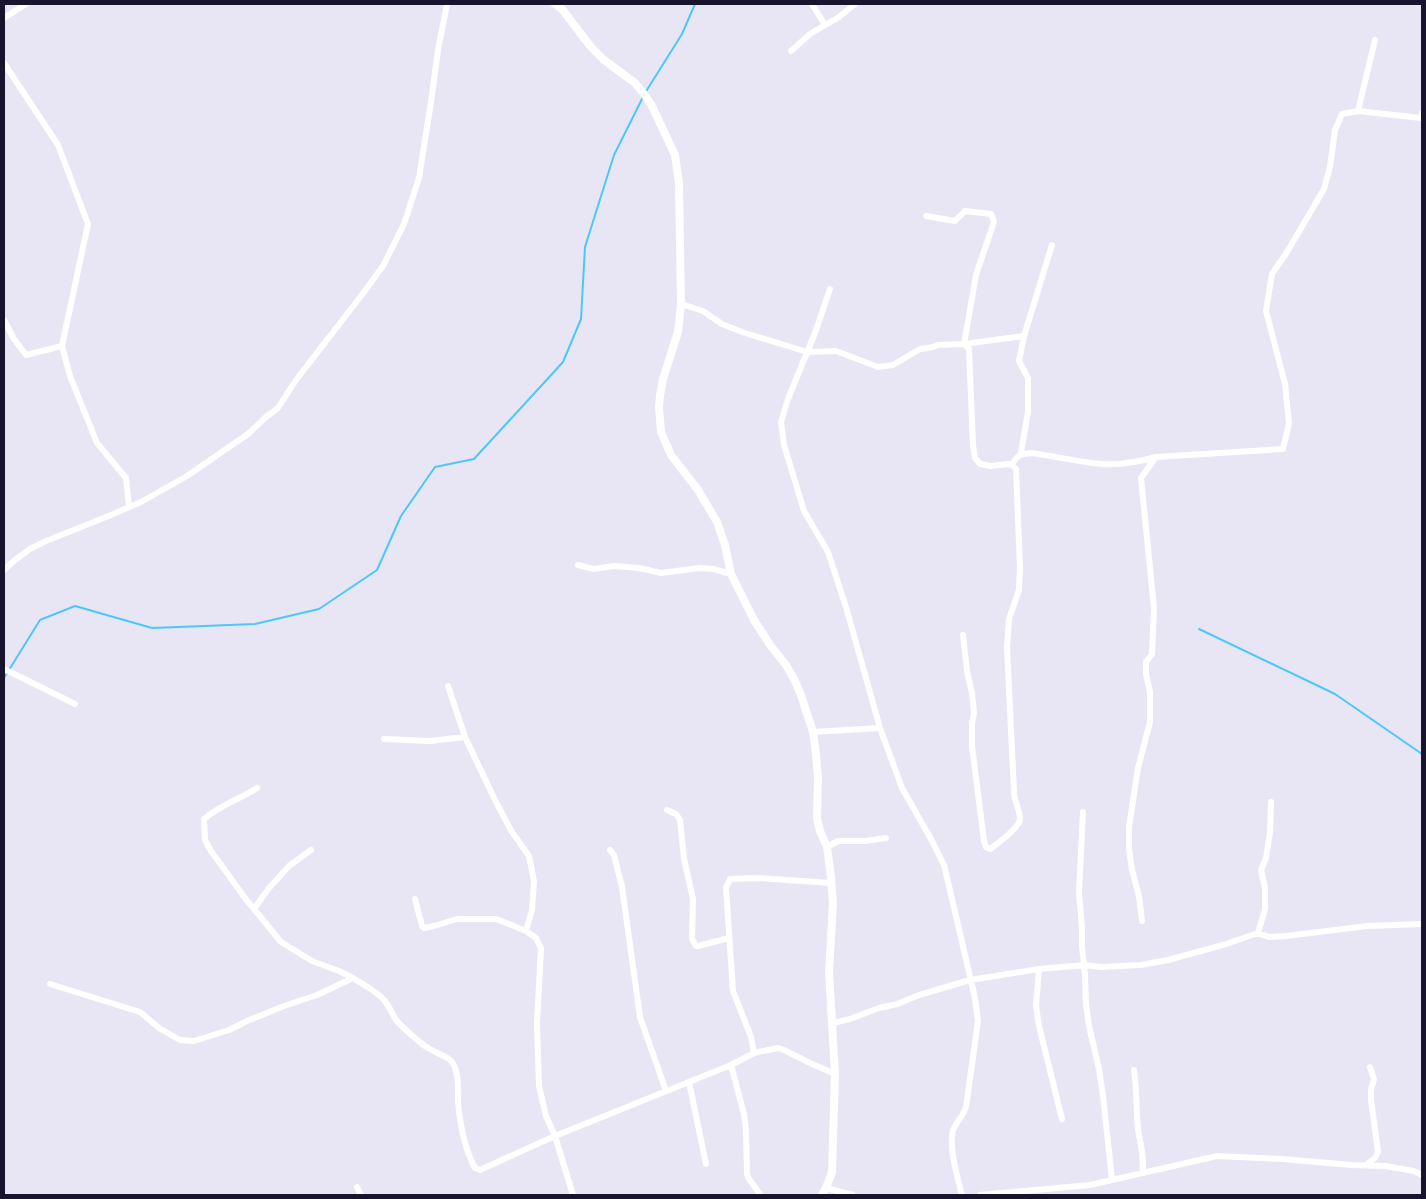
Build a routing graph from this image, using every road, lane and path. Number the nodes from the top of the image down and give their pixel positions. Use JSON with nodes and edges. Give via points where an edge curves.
{"nodes":[{"id":1,"x":26,"y":4,"type":"edge"},
{"id":2,"x":447,"y":4,"type":"edge"},
{"id":3,"x":555,"y":4,"type":"edge"},
{"id":4,"x":812,"y":4,"type":"edge"},
{"id":5,"x":855,"y":4,"type":"edge"},
{"id":6,"x":4,"y":18,"type":"edge"},
{"id":7,"x":825,"y":25,"type":"junction"},
{"id":8,"x":1376,"y":40,"type":"dead end"},
{"id":9,"x":790,"y":51,"type":"dead end"},
{"id":10,"x":4,"y":63,"type":"edge"},
{"id":11,"x":1358,"y":111,"type":"junction"},
{"id":12,"x":1422,"y":114,"type":"edge"},
{"id":13,"x":926,"y":216,"type":"dead end"},
{"id":14,"x":1052,"y":245,"type":"dead end"},
{"id":15,"x":830,"y":289,"type":"dead end"},
{"id":16,"x":681,"y":304,"type":"junction"},
{"id":17,"x":4,"y":320,"type":"edge"},
{"id":18,"x":1024,"y":336,"type":"junction"},
{"id":19,"x":964,"y":344,"type":"junction"},
{"id":20,"x":62,"y":346,"type":"junction"},
{"id":21,"x":807,"y":352,"type":"junction"},
{"id":22,"x":1021,"y":454,"type":"junction"},
{"id":23,"x":1156,"y":457,"type":"junction"},
{"id":24,"x":1012,"y":465,"type":"junction"},
{"id":25,"x":130,"y":507,"type":"junction"},
{"id":26,"x":578,"y":565,"type":"dead end"},
{"id":27,"x":4,"y":570,"type":"edge"},
{"id":28,"x":731,"y":574,"type":"junction"},
{"id":29,"x":963,"y":635,"type":"dead end"},
{"id":30,"x":4,"y":669,"type":"edge"},
{"id":31,"x":448,"y":686,"type":"dead end"},
{"id":32,"x":75,"y":704,"type":"dead end"},
{"id":33,"x":880,"y":728,"type":"junction"},
{"id":34,"x":813,"y":732,"type":"junction"},
{"id":35,"x":465,"y":737,"type":"junction"},
{"id":36,"x":384,"y":739,"type":"dead end"},
{"id":37,"x":257,"y":788,"type":"dead end"},
{"id":38,"x":1271,"y":802,"type":"dead end"},
{"id":39,"x":667,"y":810,"type":"dead end"},
{"id":40,"x":1083,"y":812,"type":"dead end"},
{"id":41,"x":886,"y":838,"type":"dead end"},
{"id":42,"x":827,"y":847,"type":"junction"},
{"id":43,"x":311,"y":850,"type":"dead end"},
{"id":44,"x":610,"y":850,"type":"dead end"},
{"id":45,"x":831,"y":883,"type":"junction"},
{"id":46,"x":414,"y":900,"type":"dead end"},
{"id":47,"x":254,"y":909,"type":"junction"},
{"id":48,"x":1142,"y":921,"type":"dead end"},
{"id":49,"x":1422,"y":924,"type":"edge"},
{"id":50,"x":526,"y":931,"type":"junction"},
{"id":51,"x":1258,"y":933,"type":"junction"},
{"id":52,"x":729,"y":938,"type":"junction"},
{"id":53,"x":1085,"y":965,"type":"junction"},
{"id":54,"x":1039,"y":969,"type":"junction"},
{"id":55,"x":353,"y":978,"type":"junction"},
{"id":56,"x":970,"y":980,"type":"junction"},
{"id":57,"x":50,"y":984,"type":"dead end"},
{"id":58,"x":833,"y":1023,"type":"junction"},
{"id":59,"x":754,"y":1053,"type":"junction"},
{"id":60,"x":731,"y":1065,"type":"junction"},
{"id":61,"x":1370,"y":1067,"type":"dead end"},
{"id":62,"x":1134,"y":1070,"type":"dead end"},
{"id":63,"x":835,"y":1074,"type":"junction"},
{"id":64,"x":689,"y":1082,"type":"junction"},
{"id":65,"x":666,"y":1092,"type":"junction"},
{"id":66,"x":1062,"y":1119,"type":"dead end"},
{"id":67,"x":555,"y":1136,"type":"junction"},
{"id":68,"x":706,"y":1164,"type":"dead end"},
{"id":69,"x":1366,"y":1165,"type":"junction"},
{"id":70,"x":1142,"y":1172,"type":"junction"},
{"id":71,"x":1422,"y":1175,"type":"edge"},
{"id":72,"x":1112,"y":1180,"type":"junction"},
{"id":73,"x":357,"y":1187,"type":"dead end"},
{"id":74,"x":824,"y":1192,"type":"edge"},
{"id":75,"x":760,"y":1194,"type":"dead end"},
{"id":76,"x":360,"y":1195,"type":"edge"},
{"id":77,"x":573,"y":1195,"type":"edge"},
{"id":78,"x":853,"y":1195,"type":"edge"},
{"id":79,"x":962,"y":1195,"type":"edge"},
{"id":80,"x":980,"y":1195,"type":"edge"}],
"edges":[{"from":1,"to":6,"type":"street"},
{"from":2,"to":25,"type":"street","via":[[418,178],[404,224],[383,266],[278,408],[248,434],[187,476]]},
{"from":3,"to":16,"type":"street","via":[[596,52],[644,94],[673,149],[679,183]]},
{"from":4,"to":7,"type":"street"},
{"from":5,"to":7,"type":"street"},
{"from":7,"to":9,"type":"street"},
{"from":8,"to":11,"type":"street"},
{"from":10,"to":20,"type":"street","via":[[58,145],[88,224]]},
{"from":11,"to":12,"type":"street","via":[[1421,118]]},
{"from":11,"to":23,"type":"street","via":[[1342,114],[1335,130],[1324,189],[1272,274],[1266,311],[1285,384],[1289,423],[1283,449]]},
{"from":13,"to":19,"type":"street","via":[[955,221],[965,211],[991,214],[994,222],[976,275]]},
{"from":14,"to":18,"type":"street"},
{"from":15,"to":21,"type":"street"},
{"from":16,"to":21,"type":"street","via":[[703,311],[742,332]]},
{"from":16,"to":28,"type":"street","via":[[678,332],[660,396],[662,432],[671,455],[717,522]]},
{"from":17,"to":20,"type":"street","via":[[26,355]]},
{"from":18,"to":19,"type":"street"},
{"from":18,"to":22,"type":"street","via":[[1019,360],[1028,378],[1028,412]]},
{"from":19,"to":21,"type":"street","via":[[920,349],[893,365],[878,367],[836,351]]},
{"from":19,"to":24,"type":"street","via":[[969,349],[975,458],[980,464]]},
{"from":20,"to":25,"type":"street","via":[[70,376],[97,443],[126,478]]},
{"from":21,"to":33,"type":"street","via":[[781,422],[784,445],[804,511],[828,552]]},
{"from":22,"to":23,"type":"street","via":[[1031,452],[1102,464]]},
{"from":22,"to":24,"type":"street"},
{"from":23,"to":48,"type":"street","via":[[1141,478],[1154,608],[1152,654],[1146,662],[1150,722],[1138,768],[1129,827],[1132,870],[1140,896]]},
{"from":24,"to":29,"type":"street","via":[[1016,469],[1020,568],[1019,590],[1009,619],[1007,647],[1014,799],[1020,818],[1019,824],[990,849],[984,841],[976,784],[972,746],[974,713]]},
{"from":25,"to":27,"type":"street","via":[[46,540]]},
{"from":26,"to":28,"type":"street","via":[[594,569],[630,567],[661,573],[700,568]]},
{"from":28,"to":34,"type":"street","via":[[754,620],[795,681]]},
{"from":30,"to":32,"type":"street"},
{"from":31,"to":35,"type":"street"},
{"from":33,"to":34,"type":"street"},
{"from":33,"to":56,"type":"street","via":[[902,788],[944,865]]},
{"from":34,"to":42,"type":"street","via":[[818,777],[817,818]]},
{"from":35,"to":36,"type":"street","via":[[430,741]]},
{"from":35,"to":50,"type":"street","via":[[512,832],[529,856],[534,881],[532,910]]},
{"from":37,"to":47,"type":"street","via":[[204,818],[205,840],[211,851]]},
{"from":38,"to":51,"type":"street","via":[[1270,832],[1261,870],[1265,909]]},
{"from":39,"to":52,"type":"street","via":[[680,820],[693,899],[692,939],[698,946]]},
{"from":40,"to":53,"type":"street","via":[[1079,892]]},
{"from":41,"to":42,"type":"street","via":[[838,841]]},
{"from":42,"to":45,"type":"street"},
{"from":43,"to":47,"type":"street","via":[[289,866]]},
{"from":44,"to":65,"type":"street","via":[[622,887],[640,1017]]},
{"from":45,"to":52,"type":"street","via":[[730,878],[726,888]]},
{"from":45,"to":58,"type":"street","via":[[829,972]]},
{"from":46,"to":50,"type":"street","via":[[424,928],[457,919],[496,919]]},
{"from":47,"to":55,"type":"street","via":[[281,942],[312,961]]},
{"from":49,"to":51,"type":"street","via":[[1367,926],[1269,937]]},
{"from":50,"to":67,"type":"street","via":[[536,938],[541,948],[537,1023],[539,1086]]},
{"from":51,"to":53,"type":"street","via":[[1168,960],[1140,965]]},
{"from":52,"to":59,"type":"street","via":[[733,992]]},
{"from":53,"to":54,"type":"street"},
{"from":53,"to":72,"type":"street","via":[[1087,1016],[1104,1096]]},
{"from":54,"to":56,"type":"street"},
{"from":54,"to":66,"type":"street","via":[[1036,1006]]},
{"from":55,"to":57,"type":"street","via":[[317,995],[194,1041],[180,1040],[140,1012]]},
{"from":55,"to":67,"type":"street","via":[[378,993],[397,1020],[420,1043],[454,1064],[460,1120],[475,1168],[480,1170]]},
{"from":56,"to":58,"type":"street"},
{"from":56,"to":79,"type":"street","via":[[978,1021],[966,1107],[952,1136]]},
{"from":58,"to":63,"type":"street"},
{"from":59,"to":60,"type":"street"},
{"from":59,"to":63,"type":"street","via":[[784,1050]]},
{"from":60,"to":64,"type":"street"},
{"from":60,"to":75,"type":"street","via":[[744,1114],[747,1174]]},
{"from":61,"to":69,"type":"street","via":[[1374,1079],[1371,1100],[1378,1152]]},
{"from":62,"to":70,"type":"street","via":[[1138,1129],[1144,1157]]},
{"from":63,"to":74,"type":"street","via":[[832,1172]]},
{"from":64,"to":65,"type":"street"},
{"from":64,"to":68,"type":"street"},
{"from":65,"to":67,"type":"street"},
{"from":67,"to":77,"type":"street"},
{"from":69,"to":70,"type":"street","via":[[1217,1156]]},
{"from":69,"to":71,"type":"street","via":[[1400,1168]]},
{"from":70,"to":72,"type":"street"},
{"from":72,"to":80,"type":"street","via":[[1074,1187]]},
{"from":73,"to":76,"type":"street"},
{"from":74,"to":78,"type":"street"}]}
